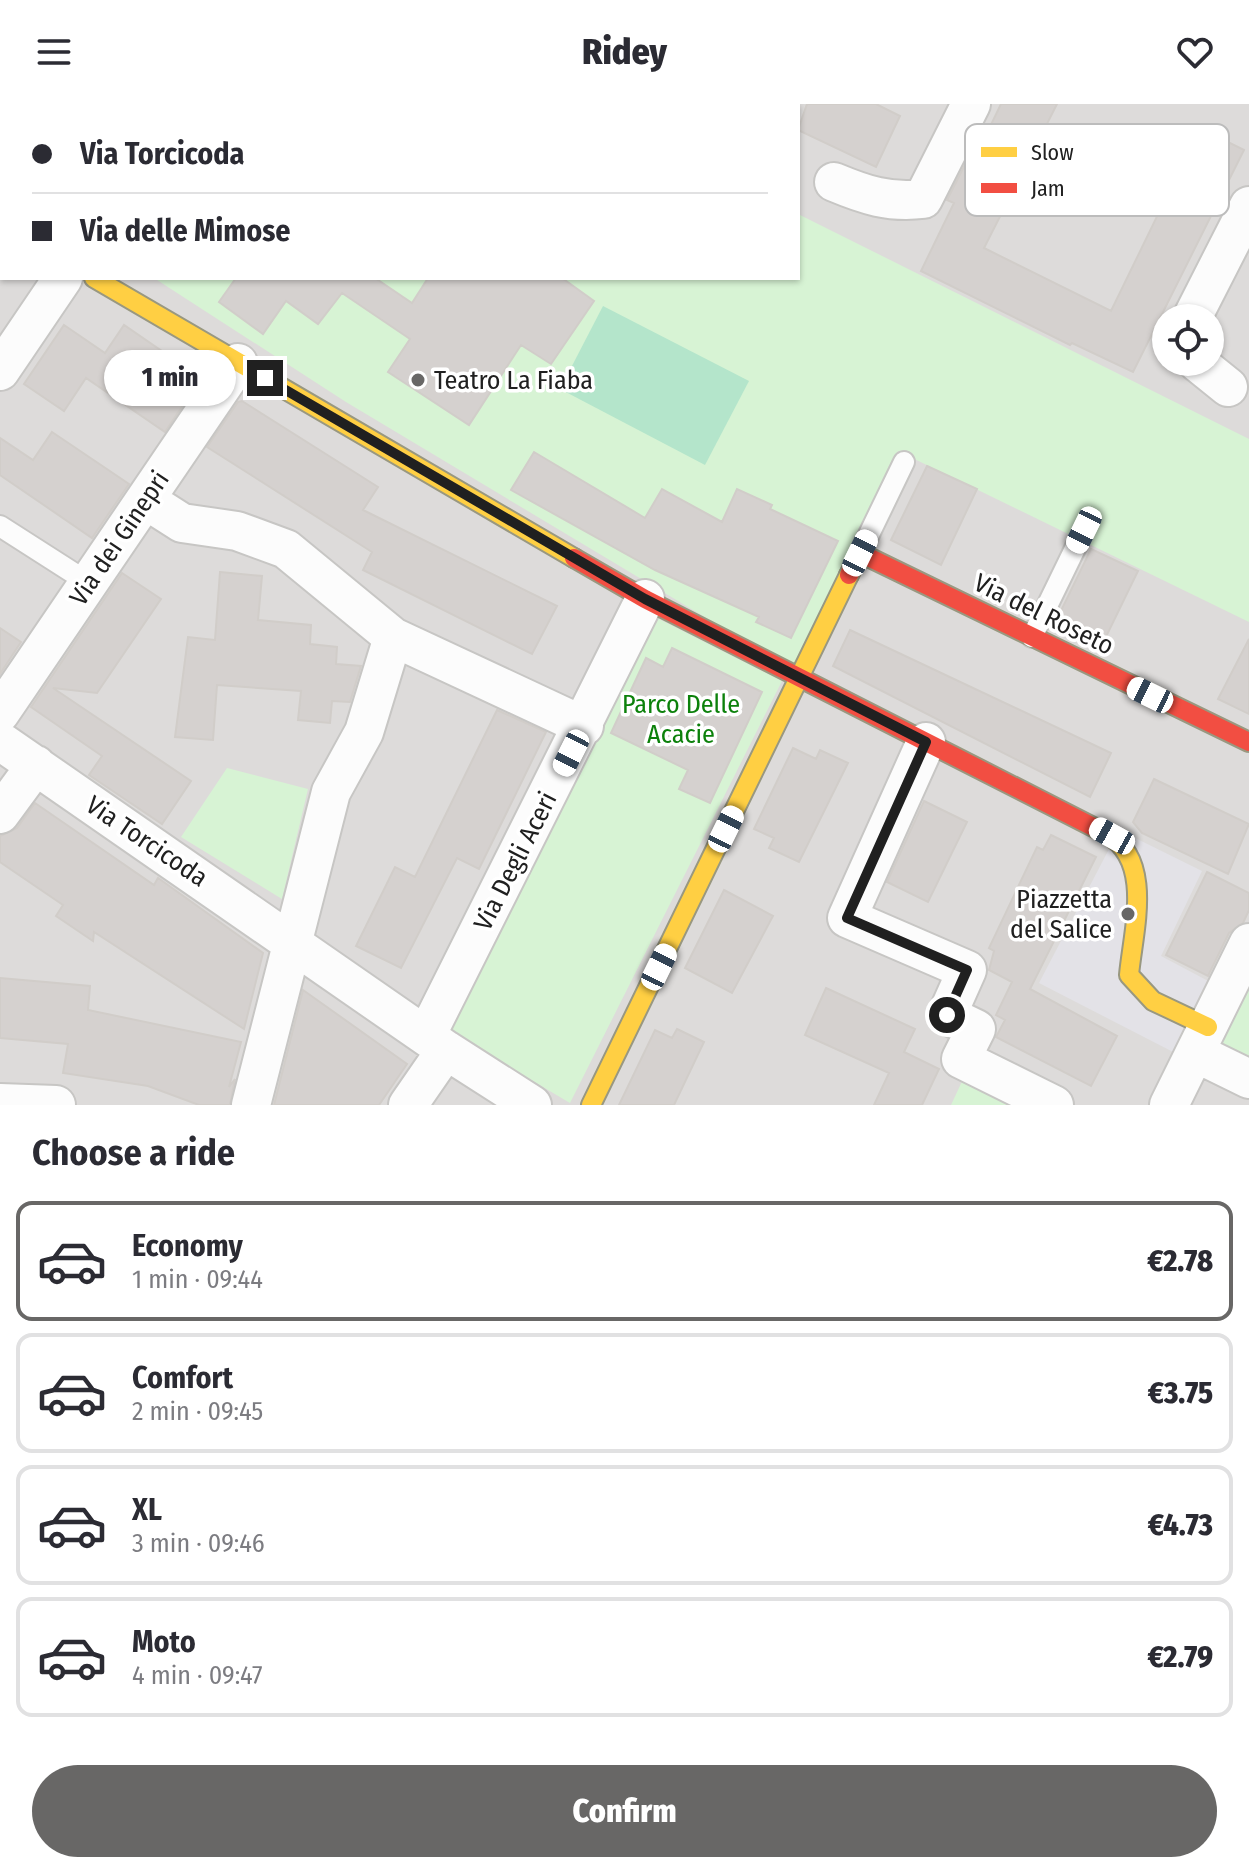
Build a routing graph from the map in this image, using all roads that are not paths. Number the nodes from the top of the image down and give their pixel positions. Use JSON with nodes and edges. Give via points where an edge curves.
{"nodes":[{"id":1,"x":967,"y":105,"type":"edge"},
{"id":2,"x":834,"y":182,"type":"dead end"},
{"id":3,"x":1249,"y":206,"type":"edge"},
{"id":4,"x":62,"y":280,"type":"edge"},
{"id":5,"x":97,"y":280,"type":"edge"},
{"id":6,"x":1199,"y":304,"type":"edge"},
{"id":7,"x":238,"y":363,"type":"junction"},
{"id":8,"x":0,"y":371,"type":"edge"},
{"id":9,"x":1214,"y":376,"type":"edge"},
{"id":10,"x":1228,"y":387,"type":"dead end"},
{"id":11,"x":904,"y":462,"type":"dead end"},
{"id":12,"x":146,"y":500,"type":"junction"},
{"id":13,"x":0,"y":526,"type":"edge"},
{"id":14,"x":1084,"y":530,"type":"dead end"},
{"id":15,"x":860,"y":553,"type":"junction"},
{"id":16,"x":89,"y":583,"type":"junction"},
{"id":17,"x":645,"y":599,"type":"junction"},
{"id":18,"x":393,"y":637,"type":"junction"},
{"id":19,"x":1032,"y":637,"type":"junction"},
{"id":20,"x":800,"y":679,"type":"junction"},
{"id":21,"x":0,"y":713,"type":"edge"},
{"id":22,"x":584,"y":726,"type":"junction"},
{"id":23,"x":0,"y":741,"type":"edge"},
{"id":24,"x":926,"y":742,"type":"junction"},
{"id":25,"x":1249,"y":742,"type":"edge"},
{"id":26,"x":36,"y":765,"type":"junction"},
{"id":27,"x":0,"y":814,"type":"edge"},
{"id":28,"x":293,"y":942,"type":"junction"},
{"id":29,"x":1249,"y":943,"type":"edge"},
{"id":30,"x":1202,"y":1040,"type":"junction"},
{"id":31,"x":436,"y":1043,"type":"junction"},
{"id":32,"x":1249,"y":1079,"type":"edge"},
{"id":33,"x":0,"y":1103,"type":"edge"},
{"id":34,"x":56,"y":1105,"type":"edge"},
{"id":35,"x":251,"y":1105,"type":"edge"},
{"id":36,"x":408,"y":1105,"type":"edge"},
{"id":37,"x":532,"y":1105,"type":"edge"},
{"id":38,"x":591,"y":1105,"type":"edge"},
{"id":39,"x":1054,"y":1105,"type":"edge"},
{"id":40,"x":1169,"y":1105,"type":"edge"}],
"edges":[{"from":1,"to":2,"type":"street","via":[[923,199],[874,198]]},
{"from":3,"to":6,"type":"street"},
{"from":4,"to":8,"type":"street"},
{"from":5,"to":7,"type":"street"},
{"from":7,"to":12,"type":"street","name":"Via dei Ginepri"},
{"from":7,"to":17,"type":"street"},
{"from":9,"to":10,"type":"street"},
{"from":11,"to":15,"type":"lane"},
{"from":12,"to":16,"type":"street","name":"Via dei Ginepri"},
{"from":12,"to":18,"type":"street","via":[[182,523],[237,531],[286,549]]},
{"from":13,"to":16,"type":"lane"},
{"from":14,"to":19,"type":"lane"},
{"from":15,"to":19,"type":"street","name":"Via del Roseto"},
{"from":15,"to":20,"type":"street"},
{"from":16,"to":21,"type":"street","name":"Via dei Ginepri"},
{"from":17,"to":20,"type":"street"},
{"from":17,"to":22,"type":"street","name":"Via Degli Aceri"},
{"from":18,"to":22,"type":"street"},
{"from":18,"to":28,"type":"street","via":[[364,732],[331,792]]},
{"from":19,"to":25,"type":"street","name":"Via del Roseto"},
{"from":20,"to":24,"type":"street"},
{"from":20,"to":38,"type":"street"},
{"from":22,"to":31,"type":"street","name":"Via Degli Aceri"},
{"from":23,"to":26,"type":"street","name":"Via Torcicoda"},
{"from":24,"to":30,"type":"street","via":[[1112,836],[1130,858],[1138,881],[1129,975],[1135,987]]},
{"from":24,"to":39,"type":"street","via":[[847,918],[967,970],[947,1015],[976,1029],[961,1059]]},
{"from":26,"to":27,"type":"street"},
{"from":26,"to":28,"type":"street","name":"Via Torcicoda"},
{"from":28,"to":31,"type":"street","name":"Via Torcicoda"},
{"from":28,"to":35,"type":"street"},
{"from":29,"to":30,"type":"street"},
{"from":30,"to":32,"type":"street"},
{"from":30,"to":40,"type":"street"},
{"from":31,"to":36,"type":"street","name":"Via Degli Aceri"},
{"from":31,"to":37,"type":"street","name":"Via Torcicoda"},
{"from":33,"to":34,"type":"street"}]}
